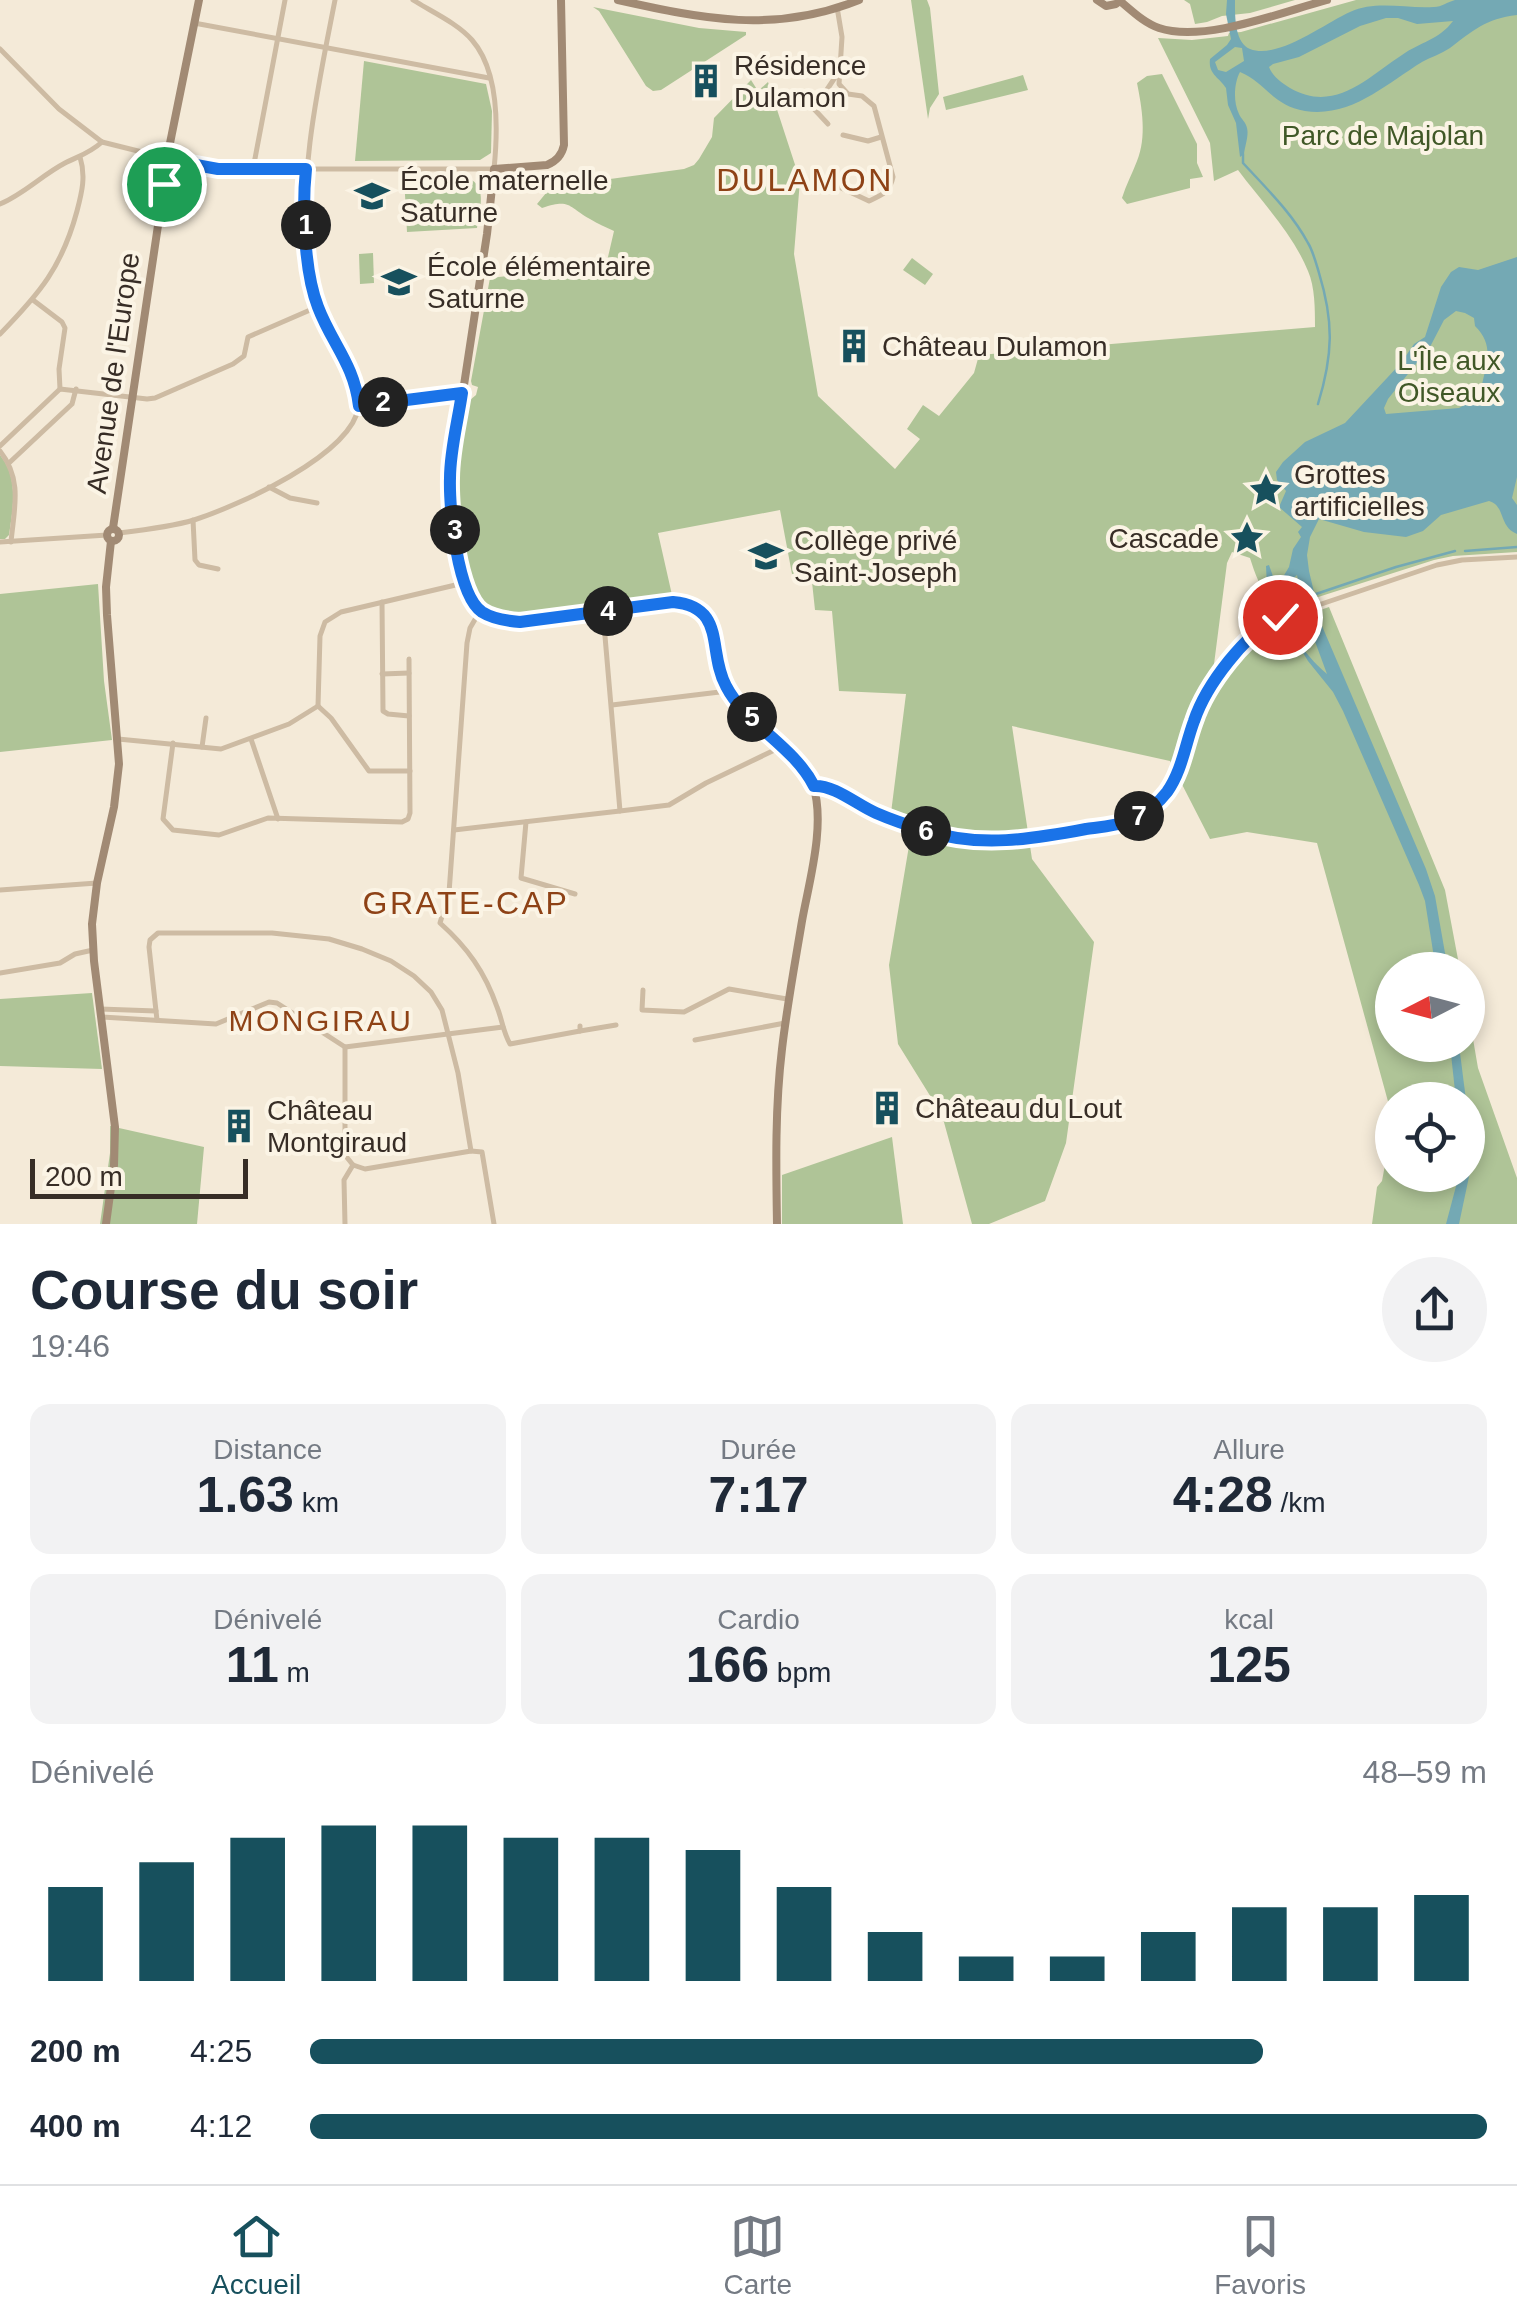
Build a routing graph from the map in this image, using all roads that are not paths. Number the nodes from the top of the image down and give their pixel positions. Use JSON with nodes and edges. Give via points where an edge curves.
{"nodes":[{"id":1,"x":199,"y":0,"type":"edge"},
{"id":2,"x":285,"y":0,"type":"edge"},
{"id":3,"x":336,"y":0,"type":"edge"},
{"id":4,"x":413,"y":0,"type":"edge"},
{"id":5,"x":561,"y":0,"type":"edge"},
{"id":6,"x":618,"y":0,"type":"edge"},
{"id":7,"x":859,"y":0,"type":"edge"},
{"id":8,"x":1096,"y":0,"type":"edge"},
{"id":9,"x":1121,"y":0,"type":"edge"},
{"id":10,"x":1328,"y":0,"type":"edge"},
{"id":11,"x":837,"y":8,"type":"junction"},
{"id":12,"x":194,"y":24,"type":"junction"},
{"id":13,"x":278,"y":39,"type":"junction"},
{"id":14,"x":326,"y":48,"type":"junction"},
{"id":15,"x":0,"y":49,"type":"edge"},
{"id":16,"x":841,"y":67,"type":"junction"},
{"id":17,"x":489,"y":78,"type":"junction"},
{"id":18,"x":828,"y":124,"type":"dead end"},
{"id":19,"x":843,"y":135,"type":"dead end"},
{"id":20,"x":881,"y":137,"type":"junction"},
{"id":21,"x":102,"y":142,"type":"junction"},
{"id":22,"x":80,"y":157,"type":"junction"},
{"id":23,"x":168,"y":159,"type":"junction"},
{"id":24,"x":253,"y":169,"type":"junction"},
{"id":25,"x":306,"y":169,"type":"junction"},
{"id":26,"x":494,"y":169,"type":"junction"},
{"id":27,"x":820,"y":178,"type":"dead end"},
{"id":28,"x":0,"y":204,"type":"edge"},
{"id":29,"x":32,"y":300,"type":"junction"},
{"id":30,"x":318,"y":307,"type":"junction"},
{"id":31,"x":0,"y":334,"type":"edge"},
{"id":32,"x":60,"y":388,"type":"junction"},
{"id":33,"x":76,"y":389,"type":"junction"},
{"id":34,"x":462,"y":393,"type":"junction"},
{"id":35,"x":132,"y":398,"type":"junction"},
{"id":36,"x":359,"y":406,"type":"junction"},
{"id":37,"x":0,"y":448,"type":"edge"},
{"id":38,"x":8,"y":462,"type":"junction"},
{"id":39,"x":270,"y":488,"type":"junction"},
{"id":40,"x":317,"y":504,"type":"dead end"},
{"id":41,"x":193,"y":520,"type":"junction"},
{"id":42,"x":113,"y":534,"type":"junction"},
{"id":43,"x":0,"y":542,"type":"edge"},
{"id":44,"x":11,"y":542,"type":"junction"},
{"id":45,"x":1517,"y":557,"type":"edge"},
{"id":46,"x":218,"y":569,"type":"dead end"},
{"id":47,"x":464,"y":583,"type":"junction"},
{"id":48,"x":382,"y":602,"type":"junction"},
{"id":49,"x":480,"y":611,"type":"junction"},
{"id":50,"x":604,"y":612,"type":"junction"},
{"id":51,"x":409,"y":660,"type":"dead end"},
{"id":52,"x":1222,"y":669,"type":"joint"},
{"id":53,"x":409,"y":673,"type":"junction"},
{"id":54,"x":382,"y":674,"type":"junction"},
{"id":55,"x":728,"y":691,"type":"junction"},
{"id":56,"x":612,"y":705,"type":"junction"},
{"id":57,"x":318,"y":706,"type":"junction"},
{"id":58,"x":410,"y":716,"type":"junction"},
{"id":59,"x":206,"y":718,"type":"dead end"},
{"id":60,"x":118,"y":739,"type":"junction"},
{"id":61,"x":251,"y":739,"type":"junction"},
{"id":62,"x":173,"y":744,"type":"junction"},
{"id":63,"x":783,"y":746,"type":"junction"},
{"id":64,"x":202,"y":747,"type":"junction"},
{"id":65,"x":410,"y":771,"type":"junction"},
{"id":66,"x":814,"y":786,"type":"junction"},
{"id":67,"x":620,"y":811,"type":"junction"},
{"id":68,"x":278,"y":819,"type":"junction"},
{"id":69,"x":526,"y":822,"type":"junction"},
{"id":70,"x":453,"y":830,"type":"junction"},
{"id":71,"x":98,"y":883,"type":"junction"},
{"id":72,"x":0,"y":890,"type":"edge"},
{"id":73,"x":575,"y":894,"type":"dead end"},
{"id":74,"x":93,"y":950,"type":"junction"},
{"id":75,"x":0,"y":972,"type":"edge"},
{"id":76,"x":643,"y":990,"type":"dead end"},
{"id":77,"x":790,"y":999,"type":"junction"},
{"id":78,"x":156,"y":1011,"type":"junction"},
{"id":79,"x":101,"y":1013,"type":"junction"},
{"id":80,"x":156,"y":1020,"type":"junction"},
{"id":81,"x":786,"y":1022,"type":"junction"},
{"id":82,"x":616,"y":1025,"type":"dead end"},
{"id":83,"x":503,"y":1026,"type":"junction"},
{"id":84,"x":448,"y":1033,"type":"junction"},
{"id":85,"x":695,"y":1040,"type":"dead end"},
{"id":86,"x":345,"y":1046,"type":"junction"},
{"id":87,"x":471,"y":1151,"type":"junction"},
{"id":88,"x":353,"y":1165,"type":"junction"},
{"id":89,"x":106,"y":1224,"type":"edge"},
{"id":90,"x":345,"y":1224,"type":"edge"},
{"id":91,"x":494,"y":1224,"type":"edge"},
{"id":92,"x":776,"y":1224,"type":"edge"}],
"edges":[{"from":1,"to":12,"type":"main road","name":"Avenue de l'Europe"},
{"from":2,"to":13,"type":"street"},
{"from":3,"to":14,"type":"street"},
{"from":4,"to":17,"type":"street","via":[[473,42]]},
{"from":5,"to":26,"type":"main road","via":[[562,153],[548,165]]},
{"from":6,"to":11,"type":"main road","via":[[733,21]]},
{"from":7,"to":11,"type":"main road"},
{"from":8,"to":9,"type":"main road","via":[[1106,6]]},
{"from":9,"to":10,"type":"main road","via":[[1147,23],[1198,32]]},
{"from":11,"to":16,"type":"street"},
{"from":12,"to":13,"type":"street"},
{"from":12,"to":23,"type":"main road","name":"Avenue de l'Europe"},
{"from":13,"to":14,"type":"street"},
{"from":13,"to":24,"type":"street"},
{"from":14,"to":17,"type":"street"},
{"from":14,"to":25,"type":"street"},
{"from":15,"to":21,"type":"street"},
{"from":16,"to":18,"type":"street","via":[[814,109]]},
{"from":16,"to":20,"type":"street","via":[[839,84],[874,106]]},
{"from":17,"to":26,"type":"street","via":[[497,116]]},
{"from":19,"to":20,"type":"street"},
{"from":20,"to":27,"type":"street","via":[[893,177],[884,194],[869,201]]},
{"from":21,"to":22,"type":"street"},
{"from":21,"to":23,"type":"street"},
{"from":22,"to":28,"type":"street"},
{"from":22,"to":29,"type":"street","via":[[83,185],[68,240]]},
{"from":23,"to":24,"type":"street"},
{"from":23,"to":35,"type":"main road","name":"Avenue de l'Europe"},
{"from":24,"to":25,"type":"street"},
{"from":25,"to":26,"type":"street"},
{"from":25,"to":30,"type":"street","via":[[308,265]]},
{"from":26,"to":34,"type":"main road"},
{"from":29,"to":31,"type":"street"},
{"from":29,"to":32,"type":"street","via":[[65,328]]},
{"from":30,"to":35,"type":"street","via":[[248,337],[244,356],[233,364],[155,398]]},
{"from":30,"to":36,"type":"street","via":[[356,385]]},
{"from":32,"to":33,"type":"street"},
{"from":32,"to":37,"type":"street"},
{"from":33,"to":35,"type":"street"},
{"from":33,"to":38,"type":"street","via":[[72,404]]},
{"from":34,"to":36,"type":"street"},
{"from":34,"to":47,"type":"main road","via":[[450,477]]},
{"from":35,"to":42,"type":"main road","name":"Avenue de l'Europe"},
{"from":36,"to":39,"type":"street","via":[[332,446]]},
{"from":37,"to":38,"type":"street"},
{"from":38,"to":44,"type":"street","via":[[16,493]]},
{"from":39,"to":40,"type":"street"},
{"from":39,"to":41,"type":"street"},
{"from":41,"to":42,"type":"street"},
{"from":41,"to":46,"type":"street","via":[[194,560]]},
{"from":42,"to":44,"type":"street"},
{"from":42,"to":60,"type":"main road","name":"Avenue de l'Europe","via":[[106,587]]},
{"from":43,"to":44,"type":"street"},
{"from":45,"to":52,"type":"street","via":[[1436,566],[1280,617]]},
{"from":47,"to":48,"type":"street"},
{"from":47,"to":49,"type":"main road"},
{"from":48,"to":54,"type":"street"},
{"from":48,"to":57,"type":"street","via":[[326,622]]},
{"from":49,"to":50,"type":"main road","via":[[520,622]]},
{"from":49,"to":70,"type":"street","via":[[467,642]]},
{"from":50,"to":55,"type":"main road","via":[[673,602],[700,609]]},
{"from":50,"to":56,"type":"street"},
{"from":51,"to":53,"type":"street"},
{"from":52,"to":66,"type":"main road","via":[[1195,717],[1168,790],[1122,823],[1022,841],[952,838]]},
{"from":53,"to":54,"type":"street"},
{"from":53,"to":58,"type":"street"},
{"from":54,"to":58,"type":"street","via":[[383,710]]},
{"from":55,"to":56,"type":"street"},
{"from":55,"to":63,"type":"main road"},
{"from":56,"to":67,"type":"street"},
{"from":57,"to":61,"type":"street"},
{"from":57,"to":65,"type":"street","via":[[368,771]]},
{"from":58,"to":65,"type":"street"},
{"from":59,"to":64,"type":"street"},
{"from":60,"to":62,"type":"street"},
{"from":60,"to":71,"type":"main road","name":"Avenue de l'Europe","via":[[114,807]]},
{"from":61,"to":64,"type":"street"},
{"from":61,"to":68,"type":"street"},
{"from":62,"to":64,"type":"street"},
{"from":62,"to":68,"type":"street","via":[[163,819],[172,830],[218,835]]},
{"from":63,"to":66,"type":"main road"},
{"from":63,"to":67,"type":"street","via":[[669,805]]},
{"from":65,"to":68,"type":"street","via":[[410,814],[402,822]]},
{"from":66,"to":77,"type":"main road","via":[[815,844]]},
{"from":67,"to":69,"type":"street"},
{"from":69,"to":70,"type":"street"},
{"from":69,"to":73,"type":"street","via":[[521,878]]},
{"from":70,"to":83,"type":"street","via":[[440,922],[477,962]]},
{"from":71,"to":72,"type":"street"},
{"from":71,"to":74,"type":"main road","name":"Avenue de l'Europe"},
{"from":74,"to":75,"type":"street","via":[[60,963]]},
{"from":74,"to":79,"type":"main road","name":"Avenue de l'Europe"},
{"from":76,"to":77,"type":"street","via":[[642,1010],[689,1010],[730,989]]},
{"from":77,"to":81,"type":"main road"},
{"from":78,"to":79,"type":"street"},
{"from":78,"to":80,"type":"street"},
{"from":78,"to":84,"type":"street","via":[[149,947],[158,933],[272,932],[329,939],[391,961],[432,992]]},
{"from":79,"to":80,"type":"street"},
{"from":79,"to":89,"type":"main road","name":"Avenue de l'Europe","via":[[116,1128]]},
{"from":80,"to":86,"type":"street","via":[[216,1024],[270,1002]]},
{"from":81,"to":85,"type":"street"},
{"from":81,"to":92,"type":"main road","via":[[777,1097]]},
{"from":82,"to":83,"type":"street","via":[[514,1044]]},
{"from":83,"to":84,"type":"street"},
{"from":84,"to":86,"type":"street"},
{"from":84,"to":87,"type":"street"},
{"from":86,"to":88,"type":"street","via":[[346,1155]]},
{"from":87,"to":88,"type":"street","via":[[365,1169]]},
{"from":87,"to":91,"type":"street","via":[[482,1152]]},
{"from":88,"to":90,"type":"street","via":[[344,1180]]}]}
